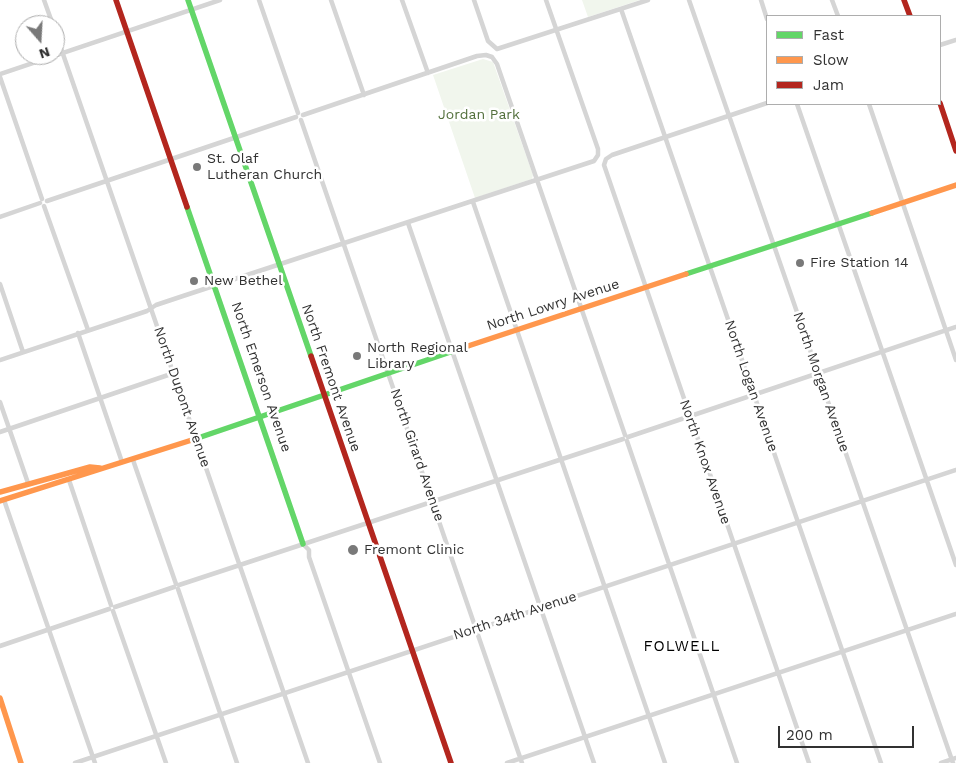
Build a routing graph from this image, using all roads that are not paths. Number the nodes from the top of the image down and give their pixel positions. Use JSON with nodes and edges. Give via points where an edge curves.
{"nodes":[{"id":1,"x":44,"y":0,"type":"edge"},
{"id":2,"x":116,"y":0,"type":"edge"},
{"id":3,"x":188,"y":0,"type":"edge"},
{"id":4,"x":220,"y":0,"type":"edge"},
{"id":5,"x":259,"y":0,"type":"edge"},
{"id":6,"x":331,"y":0,"type":"edge"},
{"id":7,"x":402,"y":0,"type":"edge"},
{"id":8,"x":474,"y":0,"type":"edge"},
{"id":9,"x":546,"y":0,"type":"edge"},
{"id":10,"x":648,"y":0,"type":"edge"},
{"id":11,"x":689,"y":0,"type":"edge"},
{"id":12,"x":761,"y":0,"type":"edge"},
{"id":13,"x":832,"y":0,"type":"edge"},
{"id":14,"x":904,"y":0,"type":"edge"},
{"id":15,"x":620,"y":9,"type":"junction"},
{"id":16,"x":192,"y":10,"type":"junction"},
{"id":17,"x":49,"y":15,"type":"edge"},
{"id":18,"x":838,"y":15,"type":"edge"},
{"id":19,"x":910,"y":15,"type":"edge"},
{"id":20,"x":766,"y":16,"type":"edge"},
{"id":21,"x":556,"y":30,"type":"junction"},
{"id":22,"x":127,"y":32,"type":"junction"},
{"id":23,"x":956,"y":40,"type":"edge"},
{"id":24,"x":941,"y":46,"type":"edge"},
{"id":25,"x":65,"y":52,"type":"edge"},
{"id":26,"x":65,"y":62,"type":"edge"},
{"id":27,"x":30,"y":65,"type":"edge"},
{"id":28,"x":428,"y":73,"type":"junction"},
{"id":29,"x":0,"y":76,"type":"edge"},
{"id":30,"x":364,"y":95,"type":"junction"},
{"id":31,"x":766,"y":103,"type":"edge"},
{"id":32,"x":797,"y":105,"type":"edge"},
{"id":33,"x":869,"y":105,"type":"edge"},
{"id":34,"x":941,"y":105,"type":"edge"},
{"id":35,"x":299,"y":116,"type":"junction"},
{"id":36,"x":729,"y":116,"type":"junction"},
{"id":37,"x":237,"y":138,"type":"junction"},
{"id":38,"x":665,"y":138,"type":"junction"},
{"id":39,"x":956,"y":151,"type":"edge"},
{"id":40,"x":171,"y":160,"type":"junction"},
{"id":41,"x":107,"y":181,"type":"junction"},
{"id":42,"x":537,"y":181,"type":"junction"},
{"id":43,"x":956,"y":185,"type":"edge"},
{"id":44,"x":43,"y":202,"type":"junction"},
{"id":45,"x":473,"y":202,"type":"junction"},
{"id":46,"x":902,"y":202,"type":"junction"},
{"id":47,"x":0,"y":217,"type":"edge"},
{"id":48,"x":408,"y":223,"type":"junction"},
{"id":49,"x":838,"y":223,"type":"junction"},
{"id":50,"x":344,"y":244,"type":"junction"},
{"id":51,"x":774,"y":244,"type":"junction"},
{"id":52,"x":279,"y":265,"type":"junction"},
{"id":53,"x":710,"y":266,"type":"junction"},
{"id":54,"x":0,"y":284,"type":"edge"},
{"id":55,"x":215,"y":286,"type":"junction"},
{"id":56,"x":645,"y":287,"type":"junction"},
{"id":57,"x":152,"y":308,"type":"junction"},
{"id":58,"x":581,"y":309,"type":"junction"},
{"id":59,"x":956,"y":327,"type":"edge"},
{"id":60,"x":88,"y":330,"type":"junction"},
{"id":61,"x":517,"y":330,"type":"junction"},
{"id":62,"x":946,"y":330,"type":"junction"},
{"id":63,"x":78,"y":334,"type":"junction"},
{"id":64,"x":24,"y":352,"type":"junction"},
{"id":65,"x":453,"y":352,"type":"junction"},
{"id":66,"x":882,"y":352,"type":"junction"},
{"id":67,"x":0,"y":360,"type":"edge"},
{"id":68,"x":956,"y":360,"type":"edge"},
{"id":69,"x":388,"y":372,"type":"junction"},
{"id":70,"x":174,"y":373,"type":"junction"},
{"id":71,"x":818,"y":374,"type":"junction"},
{"id":72,"x":324,"y":394,"type":"junction"},
{"id":73,"x":754,"y":395,"type":"junction"},
{"id":74,"x":101,"y":398,"type":"junction"},
{"id":75,"x":0,"y":402,"type":"edge"},
{"id":76,"x":261,"y":415,"type":"junction"},
{"id":77,"x":689,"y":416,"type":"junction"},
{"id":78,"x":9,"y":428,"type":"junction"},
{"id":79,"x":0,"y":432,"type":"edge"},
{"id":80,"x":196,"y":437,"type":"junction"},
{"id":81,"x":625,"y":438,"type":"junction"},
{"id":82,"x":561,"y":459,"type":"junction"},
{"id":83,"x":132,"y":460,"type":"junction"},
{"id":84,"x":122,"y":462,"type":"junction"},
{"id":85,"x":100,"y":468,"type":"junction"},
{"id":86,"x":956,"y":470,"type":"edge"},
{"id":87,"x":69,"y":480,"type":"junction"},
{"id":88,"x":496,"y":480,"type":"junction"},
{"id":89,"x":927,"y":480,"type":"junction"},
{"id":90,"x":28,"y":483,"type":"junction"},
{"id":91,"x":0,"y":492,"type":"edge"},
{"id":92,"x":2,"y":501,"type":"edge"},
{"id":93,"x":432,"y":502,"type":"junction"},
{"id":94,"x":862,"y":502,"type":"junction"},
{"id":95,"x":369,"y":523,"type":"junction"},
{"id":96,"x":798,"y":523,"type":"junction"},
{"id":97,"x":304,"y":544,"type":"junction"},
{"id":98,"x":733,"y":544,"type":"junction"},
{"id":99,"x":240,"y":565,"type":"junction"},
{"id":100,"x":669,"y":565,"type":"junction"},
{"id":101,"x":956,"y":565,"type":"edge"},
{"id":102,"x":177,"y":586,"type":"junction"},
{"id":103,"x":604,"y":587,"type":"junction"},
{"id":104,"x":112,"y":608,"type":"junction"},
{"id":105,"x":540,"y":608,"type":"junction"},
{"id":106,"x":956,"y":614,"type":"edge"},
{"id":107,"x":48,"y":629,"type":"junction"},
{"id":108,"x":476,"y":629,"type":"junction"},
{"id":109,"x":907,"y":630,"type":"junction"},
{"id":110,"x":0,"y":646,"type":"edge"},
{"id":111,"x":412,"y":650,"type":"junction"},
{"id":112,"x":842,"y":652,"type":"junction"},
{"id":113,"x":348,"y":672,"type":"junction"},
{"id":114,"x":777,"y":673,"type":"junction"},
{"id":115,"x":284,"y":693,"type":"junction"},
{"id":116,"x":713,"y":694,"type":"junction"},
{"id":117,"x":0,"y":698,"type":"edge"},
{"id":118,"x":221,"y":714,"type":"junction"},
{"id":119,"x":650,"y":716,"type":"junction"},
{"id":120,"x":156,"y":736,"type":"junction"},
{"id":121,"x":585,"y":737,"type":"junction"},
{"id":122,"x":20,"y":756,"type":"junction"},
{"id":123,"x":93,"y":757,"type":"junction"},
{"id":124,"x":954,"y":760,"type":"edge"},
{"id":125,"x":521,"y":761,"type":"edge"},
{"id":126,"x":21,"y":763,"type":"edge"},
{"id":127,"x":25,"y":763,"type":"edge"},
{"id":128,"x":75,"y":763,"type":"edge"},
{"id":129,"x":95,"y":763,"type":"edge"},
{"id":130,"x":166,"y":763,"type":"edge"},
{"id":131,"x":238,"y":763,"type":"edge"},
{"id":132,"x":308,"y":763,"type":"edge"},
{"id":133,"x":380,"y":763,"type":"edge"},
{"id":134,"x":451,"y":763,"type":"edge"},
{"id":135,"x":507,"y":763,"type":"edge"},
{"id":136,"x":594,"y":763,"type":"edge"},
{"id":137,"x":665,"y":763,"type":"edge"},
{"id":138,"x":737,"y":763,"type":"edge"},
{"id":139,"x":809,"y":763,"type":"edge"},
{"id":140,"x":881,"y":763,"type":"edge"},
{"id":141,"x":940,"y":763,"type":"edge"}],
"edges":[{"from":1,"to":17,"type":"street"},
{"from":2,"to":22,"type":"street","name":"North Emerson Avenue"},
{"from":3,"to":16,"type":"street","name":"North Fremont Avenue"},
{"from":4,"to":16,"type":"street"},
{"from":5,"to":35,"type":"street","name":"North Girard Avenue"},
{"from":6,"to":30,"type":"street"},
{"from":7,"to":28,"type":"street"},
{"from":8,"to":21,"type":"street","via":[[488,41],[494,48],[504,48]]},
{"from":9,"to":21,"type":"street"},
{"from":10,"to":15,"type":"street"},
{"from":11,"to":36,"type":"street","name":"North Morgan Avenue"},
{"from":12,"to":20,"type":"street"},
{"from":13,"to":18,"type":"street"},
{"from":14,"to":19,"type":"street"},
{"from":15,"to":21,"type":"street"},
{"from":15,"to":38,"type":"street","name":"North Logan Avenue"},
{"from":16,"to":22,"type":"street"},
{"from":16,"to":37,"type":"street","name":"North Fremont Avenue"},
{"from":21,"to":42,"type":"street","via":[[598,149],[597,157],[592,162]]},
{"from":22,"to":25,"type":"street"},
{"from":22,"to":40,"type":"street","name":"North Emerson Avenue"},
{"from":23,"to":24,"type":"street"},
{"from":26,"to":41,"type":"street","name":"North Dupont Avenue"},
{"from":27,"to":29,"type":"street"},
{"from":28,"to":30,"type":"street"},
{"from":28,"to":42,"type":"street","via":[[477,56],[490,56],[496,64]]},
{"from":29,"to":44,"type":"street"},
{"from":30,"to":35,"type":"street"},
{"from":31,"to":36,"type":"street"},
{"from":32,"to":49,"type":"street"},
{"from":33,"to":46,"type":"street"},
{"from":34,"to":39,"type":"street"},
{"from":35,"to":37,"type":"street"},
{"from":35,"to":50,"type":"street","name":"North Girard Avenue"},
{"from":36,"to":38,"type":"street"},
{"from":36,"to":51,"type":"street","name":"North Morgan Avenue"},
{"from":37,"to":40,"type":"street"},
{"from":37,"to":52,"type":"street","name":"North Fremont Avenue"},
{"from":38,"to":53,"type":"street","name":"North Logan Avenue"},
{"from":38,"to":56,"type":"street","name":"North Knox Avenue","via":[[612,155],[605,161],[604,169]]},
{"from":40,"to":41,"type":"street"},
{"from":40,"to":55,"type":"street","name":"North Emerson Avenue"},
{"from":41,"to":44,"type":"street"},
{"from":41,"to":57,"type":"street","name":"North Dupont Avenue"},
{"from":42,"to":45,"type":"street"},
{"from":42,"to":58,"type":"street"},
{"from":43,"to":46,"type":"street","name":"North Lowry Avenue"},
{"from":44,"to":47,"type":"street"},
{"from":44,"to":60,"type":"street"},
{"from":45,"to":48,"type":"street"},
{"from":45,"to":61,"type":"street"},
{"from":46,"to":49,"type":"street","name":"North Lowry Avenue"},
{"from":46,"to":62,"type":"street"},
{"from":48,"to":50,"type":"street"},
{"from":48,"to":65,"type":"street"},
{"from":49,"to":51,"type":"street","name":"North Lowry Avenue"},
{"from":49,"to":66,"type":"street"},
{"from":50,"to":52,"type":"street"},
{"from":50,"to":69,"type":"street","name":"North Girard Avenue"},
{"from":51,"to":53,"type":"street","name":"North Lowry Avenue"},
{"from":51,"to":71,"type":"street","name":"North Morgan Avenue"},
{"from":52,"to":55,"type":"street"},
{"from":52,"to":72,"type":"street","name":"North Fremont Avenue"},
{"from":53,"to":56,"type":"street","name":"North Lowry Avenue"},
{"from":53,"to":73,"type":"street","name":"North Logan Avenue"},
{"from":54,"to":64,"type":"street"},
{"from":55,"to":57,"type":"street"},
{"from":55,"to":76,"type":"street","name":"North Emerson Avenue"},
{"from":56,"to":58,"type":"street","name":"North Lowry Avenue"},
{"from":56,"to":77,"type":"street","name":"North Knox Avenue"},
{"from":57,"to":60,"type":"street"},
{"from":57,"to":70,"type":"street","name":"North Dupont Avenue"},
{"from":58,"to":61,"type":"street","name":"North Lowry Avenue"},
{"from":58,"to":81,"type":"street"},
{"from":59,"to":62,"type":"street"},
{"from":60,"to":63,"type":"street"},
{"from":61,"to":65,"type":"street","name":"North Lowry Avenue"},
{"from":61,"to":82,"type":"street"},
{"from":62,"to":66,"type":"street"},
{"from":62,"to":68,"type":"street"},
{"from":63,"to":64,"type":"street"},
{"from":63,"to":74,"type":"street"},
{"from":64,"to":67,"type":"street"},
{"from":65,"to":69,"type":"street","name":"North Lowry Avenue"},
{"from":65,"to":88,"type":"street"},
{"from":66,"to":71,"type":"street"},
{"from":66,"to":89,"type":"street"},
{"from":69,"to":72,"type":"street","name":"North Lowry Avenue"},
{"from":69,"to":93,"type":"street","name":"North Girard Avenue"},
{"from":70,"to":74,"type":"street"},
{"from":70,"to":80,"type":"street","name":"North Dupont Avenue"},
{"from":71,"to":73,"type":"street"},
{"from":71,"to":94,"type":"street","name":"North Morgan Avenue"},
{"from":72,"to":76,"type":"street","name":"North Lowry Avenue"},
{"from":72,"to":95,"type":"street","name":"North Fremont Avenue"},
{"from":73,"to":77,"type":"street"},
{"from":73,"to":96,"type":"street","name":"North Logan Avenue"},
{"from":74,"to":78,"type":"street"},
{"from":74,"to":84,"type":"street"},
{"from":75,"to":78,"type":"street"},
{"from":76,"to":80,"type":"street","name":"North Lowry Avenue"},
{"from":76,"to":97,"type":"street","name":"North Emerson Avenue"},
{"from":77,"to":81,"type":"street"},
{"from":77,"to":98,"type":"street","name":"North Knox Avenue"},
{"from":78,"to":79,"type":"street"},
{"from":78,"to":90,"type":"street"},
{"from":80,"to":83,"type":"street","name":"North Lowry Avenue"},
{"from":80,"to":99,"type":"street","name":"North Dupont Avenue"},
{"from":81,"to":82,"type":"street"},
{"from":81,"to":100,"type":"street"},
{"from":82,"to":88,"type":"street"},
{"from":82,"to":103,"type":"street"},
{"from":83,"to":84,"type":"street","name":"North Lowry Avenue"},
{"from":83,"to":102,"type":"street"},
{"from":84,"to":85,"type":"street","name":"North Lowry Avenue"},
{"from":85,"to":87,"type":"street","name":"North Lowry Avenue"},
{"from":85,"to":90,"type":"street","name":"North Lowry Avenue","via":[[90,467]]},
{"from":86,"to":89,"type":"street","name":"North 34th Avenue"},
{"from":87,"to":92,"type":"street","name":"North Lowry Avenue"},
{"from":87,"to":104,"type":"street"},
{"from":88,"to":93,"type":"street"},
{"from":88,"to":105,"type":"street"},
{"from":89,"to":94,"type":"street","name":"North 34th Avenue"},
{"from":89,"to":101,"type":"street"},
{"from":90,"to":91,"type":"street","name":"North Lowry Avenue"},
{"from":92,"to":107,"type":"street"},
{"from":93,"to":95,"type":"street"},
{"from":93,"to":108,"type":"street","name":"North Girard Avenue"},
{"from":94,"to":96,"type":"street","name":"North 34th Avenue"},
{"from":94,"to":109,"type":"street","name":"North Morgan Avenue"},
{"from":95,"to":97,"type":"street"},
{"from":95,"to":111,"type":"street","name":"North Fremont Avenue"},
{"from":96,"to":98,"type":"street","name":"North 34th Avenue"},
{"from":96,"to":112,"type":"street","name":"North Logan Avenue"},
{"from":97,"to":99,"type":"street"},
{"from":97,"to":113,"type":"street","name":"North Emerson Avenue","via":[[309,550]]},
{"from":98,"to":100,"type":"street","name":"North 34th Avenue"},
{"from":98,"to":114,"type":"street","name":"North Knox Avenue"},
{"from":99,"to":102,"type":"street"},
{"from":99,"to":115,"type":"street","name":"North Dupont Avenue"},
{"from":100,"to":103,"type":"street","name":"North 34th Avenue"},
{"from":100,"to":116,"type":"street"},
{"from":102,"to":104,"type":"street"},
{"from":102,"to":118,"type":"street"},
{"from":103,"to":105,"type":"street","name":"North 34th Avenue"},
{"from":103,"to":119,"type":"street"},
{"from":104,"to":107,"type":"street"},
{"from":104,"to":120,"type":"street"},
{"from":105,"to":108,"type":"street","name":"North 34th Avenue"},
{"from":105,"to":121,"type":"street"},
{"from":106,"to":109,"type":"street"},
{"from":107,"to":110,"type":"street"},
{"from":107,"to":123,"type":"street"},
{"from":108,"to":111,"type":"street","name":"North 34th Avenue"},
{"from":108,"to":125,"type":"street","name":"North Girard Avenue"},
{"from":109,"to":112,"type":"street"},
{"from":109,"to":124,"type":"street","name":"North Morgan Avenue"},
{"from":111,"to":113,"type":"street","name":"North 34th Avenue"},
{"from":111,"to":134,"type":"street","name":"North Fremont Avenue"},
{"from":112,"to":114,"type":"street"},
{"from":112,"to":140,"type":"street","name":"North Logan Avenue"},
{"from":113,"to":115,"type":"street","name":"North 34th Avenue"},
{"from":113,"to":133,"type":"street","name":"North Emerson Avenue"},
{"from":114,"to":116,"type":"street"},
{"from":114,"to":139,"type":"street","name":"North Knox Avenue"},
{"from":115,"to":118,"type":"street","name":"North 34th Avenue"},
{"from":115,"to":132,"type":"street","name":"North Dupont Avenue"},
{"from":116,"to":119,"type":"street"},
{"from":116,"to":138,"type":"street"},
{"from":117,"to":122,"type":"street"},
{"from":118,"to":120,"type":"street","name":"North 34th Avenue"},
{"from":118,"to":131,"type":"street"},
{"from":119,"to":121,"type":"street"},
{"from":119,"to":137,"type":"street"},
{"from":120,"to":123,"type":"street","name":"North 34th Avenue"},
{"from":120,"to":130,"type":"street"},
{"from":121,"to":125,"type":"street"},
{"from":121,"to":136,"type":"street"},
{"from":122,"to":126,"type":"street"},
{"from":122,"to":127,"type":"street"},
{"from":123,"to":128,"type":"street","name":"North 34th Avenue"},
{"from":123,"to":129,"type":"street"},
{"from":124,"to":141,"type":"street"},
{"from":125,"to":135,"type":"street"}]}
